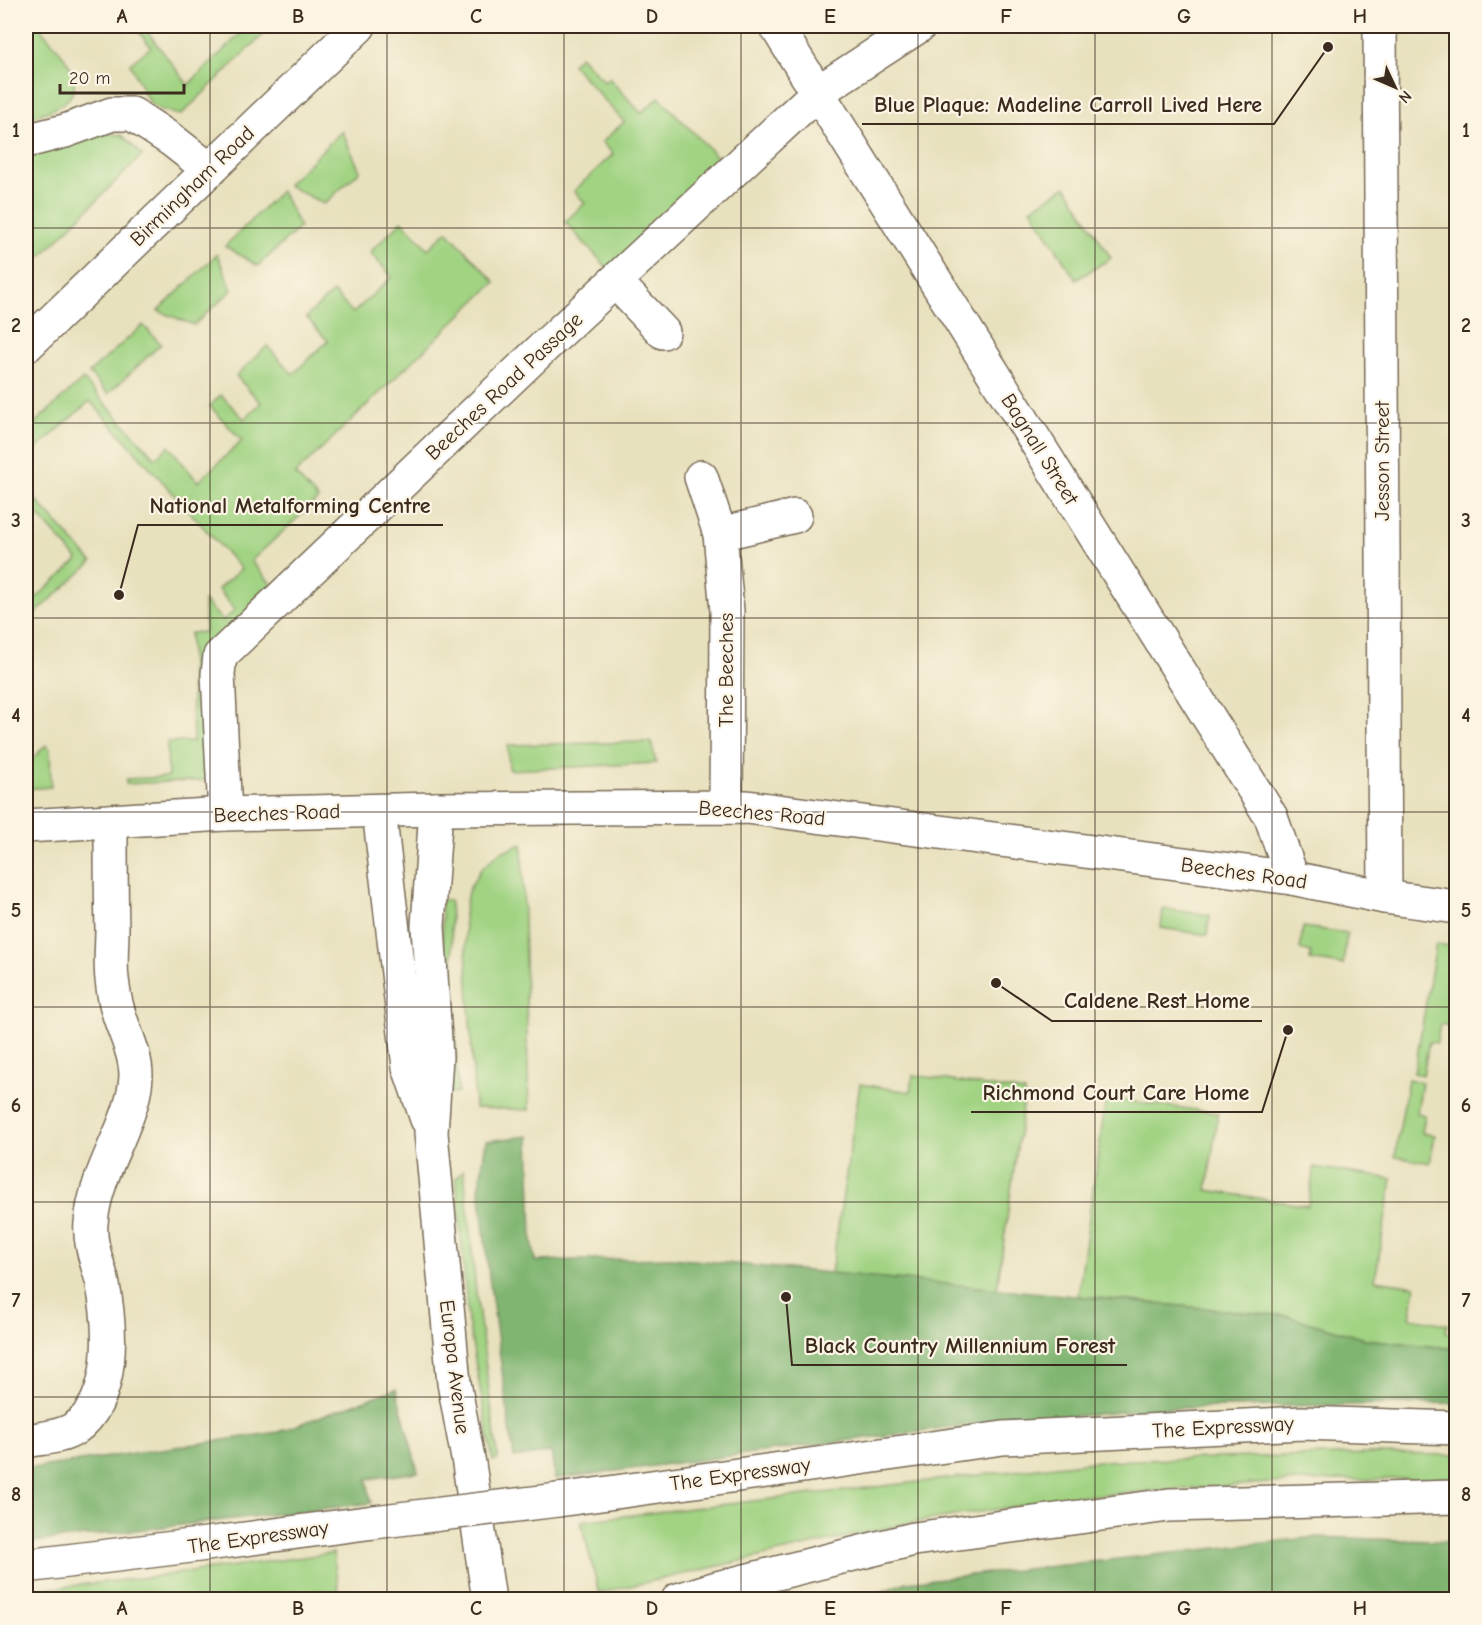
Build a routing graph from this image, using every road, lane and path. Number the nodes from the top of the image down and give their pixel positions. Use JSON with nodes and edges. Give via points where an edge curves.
{"nodes":[{"id":1,"x":359,"y":26,"type":"edge"},
{"id":2,"x":776,"y":26,"type":"edge"},
{"id":3,"x":919,"y":26,"type":"edge"},
{"id":4,"x":1380,"y":26,"type":"edge"},
{"id":5,"x":818,"y":92,"type":"junction"},
{"id":6,"x":26,"y":141,"type":"edge"},
{"id":7,"x":210,"y":170,"type":"junction"},
{"id":8,"x":615,"y":281,"type":"junction"},
{"id":9,"x":663,"y":332,"type":"dead end"},
{"id":10,"x":26,"y":346,"type":"edge"},
{"id":11,"x":701,"y":477,"type":"dead end"},
{"id":12,"x":795,"y":516,"type":"dead end"},
{"id":13,"x":720,"y":534,"type":"junction"},
{"id":14,"x":726,"y":806,"type":"junction"},
{"id":15,"x":436,"y":809,"type":"junction"},
{"id":16,"x":379,"y":811,"type":"junction"},
{"id":17,"x":225,"y":814,"type":"junction"},
{"id":18,"x":111,"y":820,"type":"junction"},
{"id":19,"x":26,"y":826,"type":"edge"},
{"id":20,"x":1292,"y":878,"type":"junction"},
{"id":21,"x":1385,"y":897,"type":"junction"},
{"id":22,"x":1456,"y":907,"type":"edge"},
{"id":23,"x":431,"y":1132,"type":"junction"},
{"id":24,"x":1456,"y":1428,"type":"edge"},
{"id":25,"x":26,"y":1441,"type":"edge"},
{"id":26,"x":1456,"y":1497,"type":"edge"},
{"id":27,"x":26,"y":1566,"type":"edge"},
{"id":28,"x":489,"y":1599,"type":"edge"},
{"id":29,"x":678,"y":1599,"type":"edge"}],
"edges":[{"from":1,"to":7,"type":"main road","name":"Birmingham Road"},
{"from":2,"to":5,"type":"main road","name":"Bagnall Street"},
{"from":3,"to":5,"type":"main road","name":"Beeches Road Passage"},
{"from":4,"to":21,"type":"main road","name":"Jesson Street"},
{"from":5,"to":8,"type":"main road","name":"Beeches Road Passage"},
{"from":5,"to":20,"type":"main road","name":"Bagnall Street","via":[[1271,817]]},
{"from":6,"to":7,"type":"main road","via":[[112,114],[132,114]]},
{"from":7,"to":10,"type":"main road","name":"Birmingham Road"},
{"from":8,"to":9,"type":"main road"},
{"from":8,"to":17,"type":"main road","name":"Beeches Road Passage","via":[[220,656]]},
{"from":11,"to":13,"type":"main road","name":"The Beeches"},
{"from":12,"to":13,"type":"main road"},
{"from":13,"to":14,"type":"main road","name":"The Beeches","via":[[727,611]]},
{"from":14,"to":15,"type":"main road","name":"Beeches Road"},
{"from":14,"to":20,"type":"main road","name":"Beeches Road"},
{"from":15,"to":16,"type":"main road","name":"Beeches Road"},
{"from":15,"to":23,"type":"main road","name":"Europa Avenue","via":[[428,927],[436,1057]]},
{"from":16,"to":17,"type":"main road","name":"Beeches Road"},
{"from":16,"to":23,"type":"main road","name":"Europa Avenue","via":[[409,1067]]},
{"from":17,"to":18,"type":"main road","name":"Beeches Road"},
{"from":18,"to":19,"type":"main road","name":"Beeches Road"},
{"from":18,"to":25,"type":"main road","via":[[112,978],[136,1075],[129,1112],[92,1211],[93,1246],[106,1306],[107,1362],[104,1382],[86,1417],[60,1435]]},
{"from":20,"to":21,"type":"main road","name":"Beeches Road"},
{"from":21,"to":22,"type":"main road","name":"Beeches Road"},
{"from":23,"to":28,"type":"main road","name":"Europa Avenue","via":[[454,1383]]},
{"from":24,"to":27,"type":"main road","name":"The Expressway","bridge":true,"via":[[1302,1423],[1003,1438],[558,1500]]},
{"from":26,"to":29,"type":"main road","via":[[1169,1506],[1111,1513],[914,1539]]}]}
